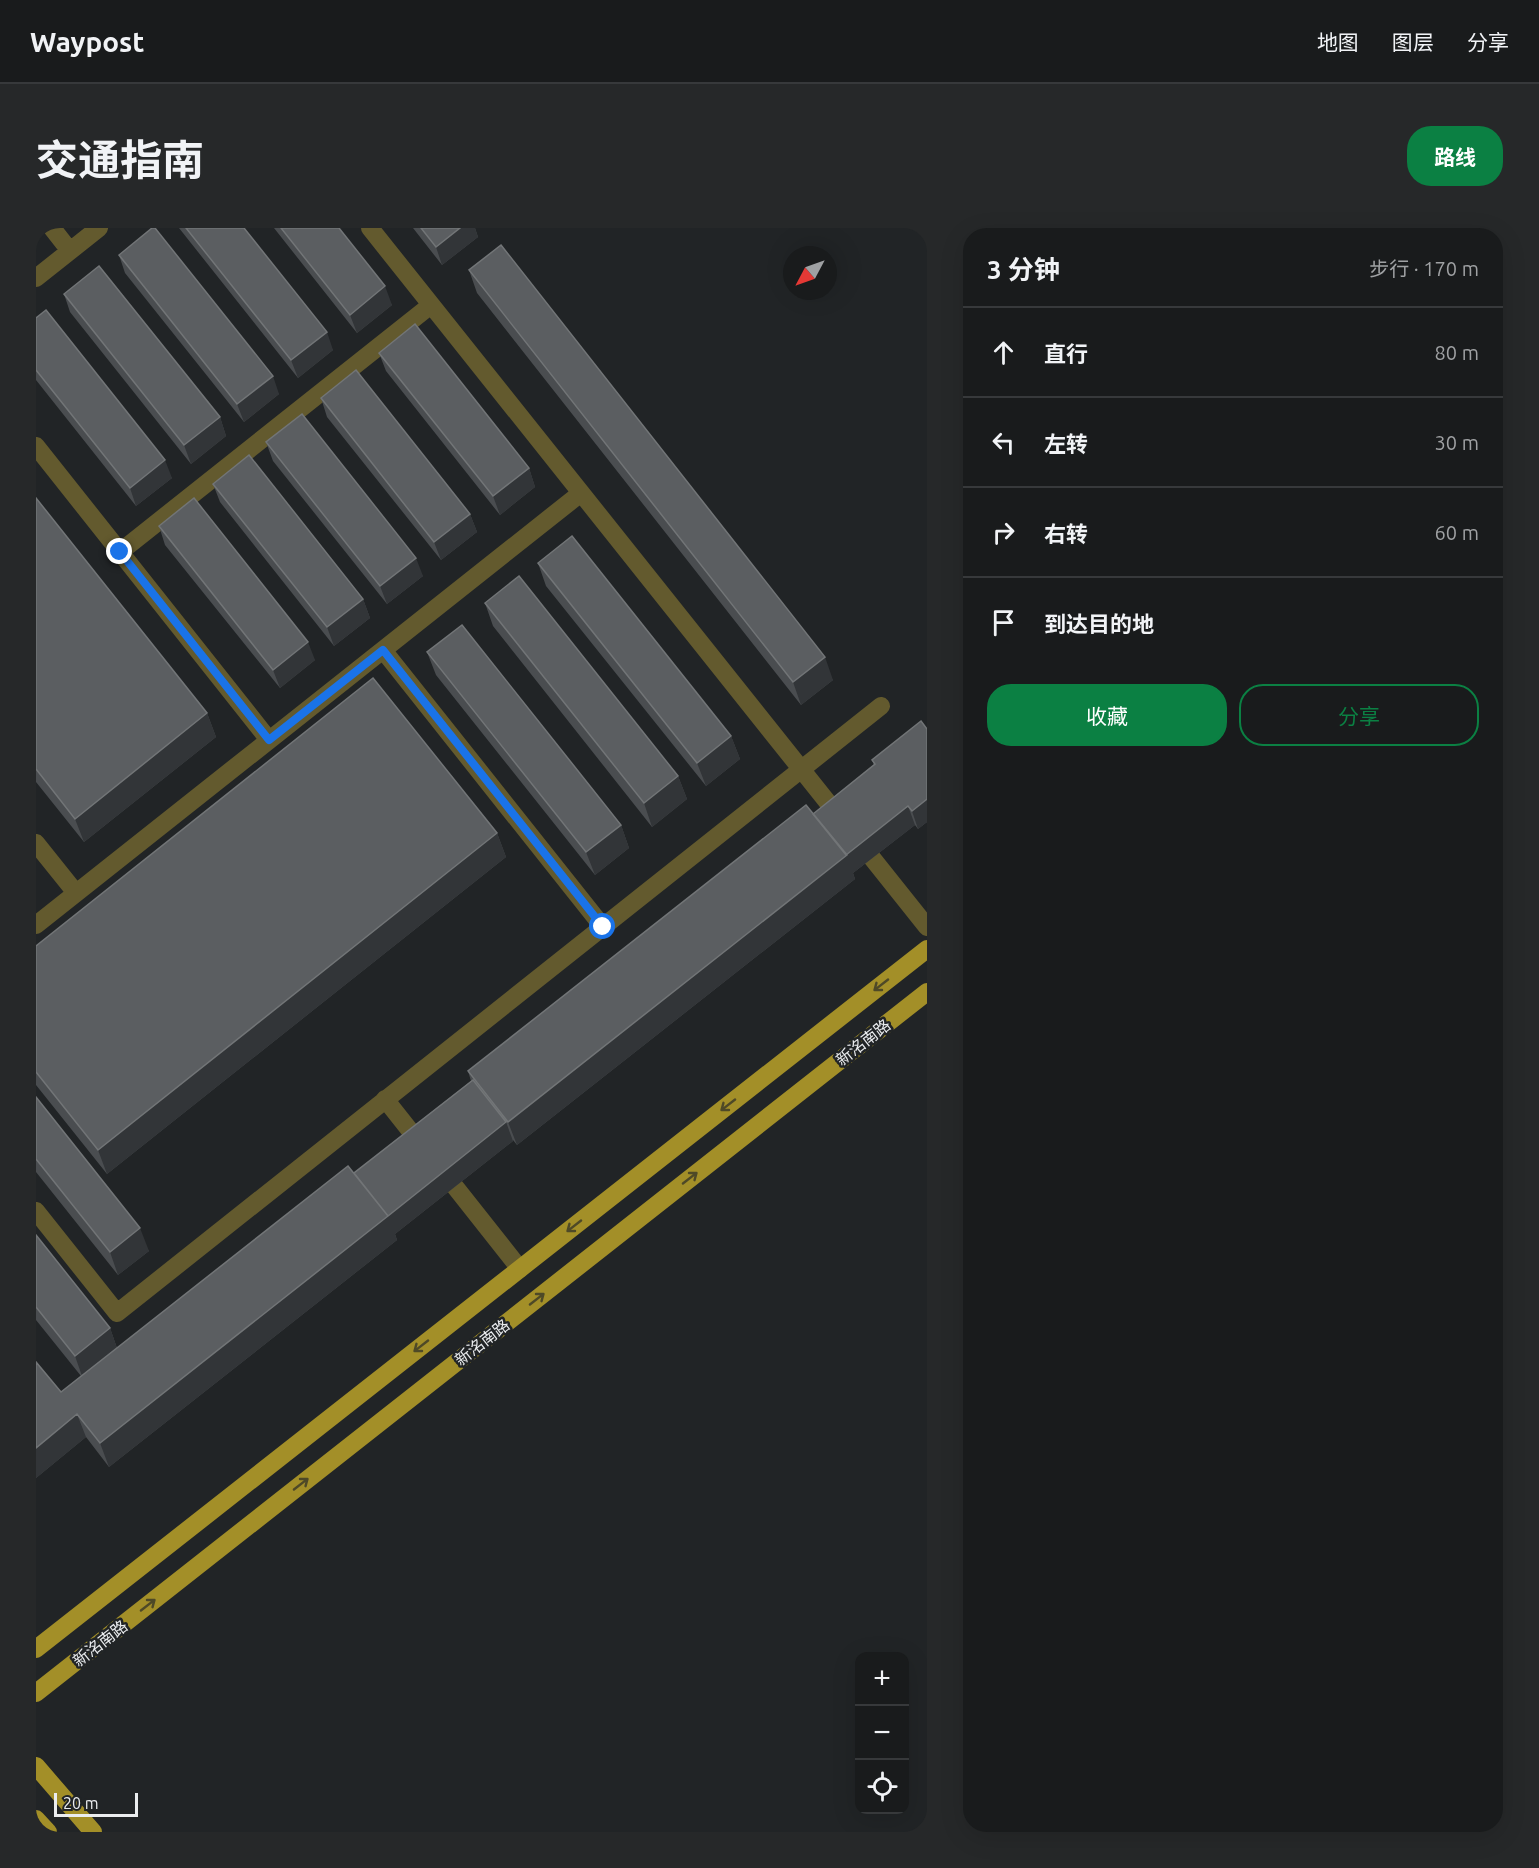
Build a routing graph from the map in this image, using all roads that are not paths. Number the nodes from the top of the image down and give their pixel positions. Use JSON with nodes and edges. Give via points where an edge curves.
{"nodes":[{"id":1,"x":52,"y":228,"type":"edge"},
{"id":2,"x":99,"y":228,"type":"edge"},
{"id":3,"x":370,"y":228,"type":"edge"},
{"id":4,"x":70,"y":251,"type":"junction"},
{"id":5,"x":36,"y":278,"type":"edge"},
{"id":6,"x":431,"y":305,"type":"junction"},
{"id":7,"x":36,"y":446,"type":"edge"},
{"id":8,"x":581,"y":493,"type":"junction"},
{"id":9,"x":120,"y":552,"type":"junction"},
{"id":10,"x":383,"y":650,"type":"junction"},
{"id":11,"x":881,"y":706,"type":"dead end"},
{"id":12,"x":269,"y":740,"type":"junction"},
{"id":13,"x":801,"y":769,"type":"junction"},
{"id":14,"x":36,"y":843,"type":"edge"},
{"id":15,"x":76,"y":893,"type":"junction"},
{"id":16,"x":36,"y":925,"type":"edge"},
{"id":17,"x":603,"y":927,"type":"junction"},
{"id":18,"x":927,"y":927,"type":"edge"},
{"id":19,"x":927,"y":949,"type":"edge"},
{"id":20,"x":927,"y":992,"type":"edge"},
{"id":21,"x":385,"y":1099,"type":"junction"},
{"id":22,"x":36,"y":1211,"type":"edge"},
{"id":23,"x":520,"y":1269,"type":"junction"},
{"id":24,"x":36,"y":1649,"type":"edge"},
{"id":25,"x":36,"y":1693,"type":"edge"},
{"id":26,"x":36,"y":1766,"type":"edge"},
{"id":27,"x":36,"y":1819,"type":"edge"},
{"id":28,"x":48,"y":1832,"type":"edge"},
{"id":29,"x":93,"y":1832,"type":"edge"}],
"edges":[{"from":1,"to":4,"type":"lane"},
{"from":2,"to":4,"type":"lane"},
{"from":3,"to":6,"type":"lane"},
{"from":4,"to":5,"type":"lane"},
{"from":6,"to":8,"type":"lane"},
{"from":6,"to":9,"type":"lane"},
{"from":7,"to":9,"type":"lane"},
{"from":8,"to":10,"type":"lane"},
{"from":8,"to":13,"type":"lane"},
{"from":9,"to":12,"type":"lane"},
{"from":10,"to":12,"type":"lane"},
{"from":10,"to":17,"type":"lane"},
{"from":11,"to":13,"type":"lane"},
{"from":12,"to":15,"type":"lane"},
{"from":13,"to":17,"type":"lane"},
{"from":13,"to":18,"type":"lane"},
{"from":14,"to":15,"type":"lane"},
{"from":15,"to":16,"type":"lane"},
{"from":17,"to":21,"type":"lane"},
{"from":19,"to":23,"type":"main road","name":"新洺南路","one_way":true},
{"from":25,"to":20,"type":"main road","name":"新洺南路","one_way":true},
{"from":21,"to":22,"type":"lane","via":[[117,1312]]},
{"from":21,"to":23,"type":"lane"},
{"from":23,"to":24,"type":"main road","name":"新洺南路","one_way":true},
{"from":26,"to":29,"type":"main road"},
{"from":27,"to":28,"type":"main road"}]}
